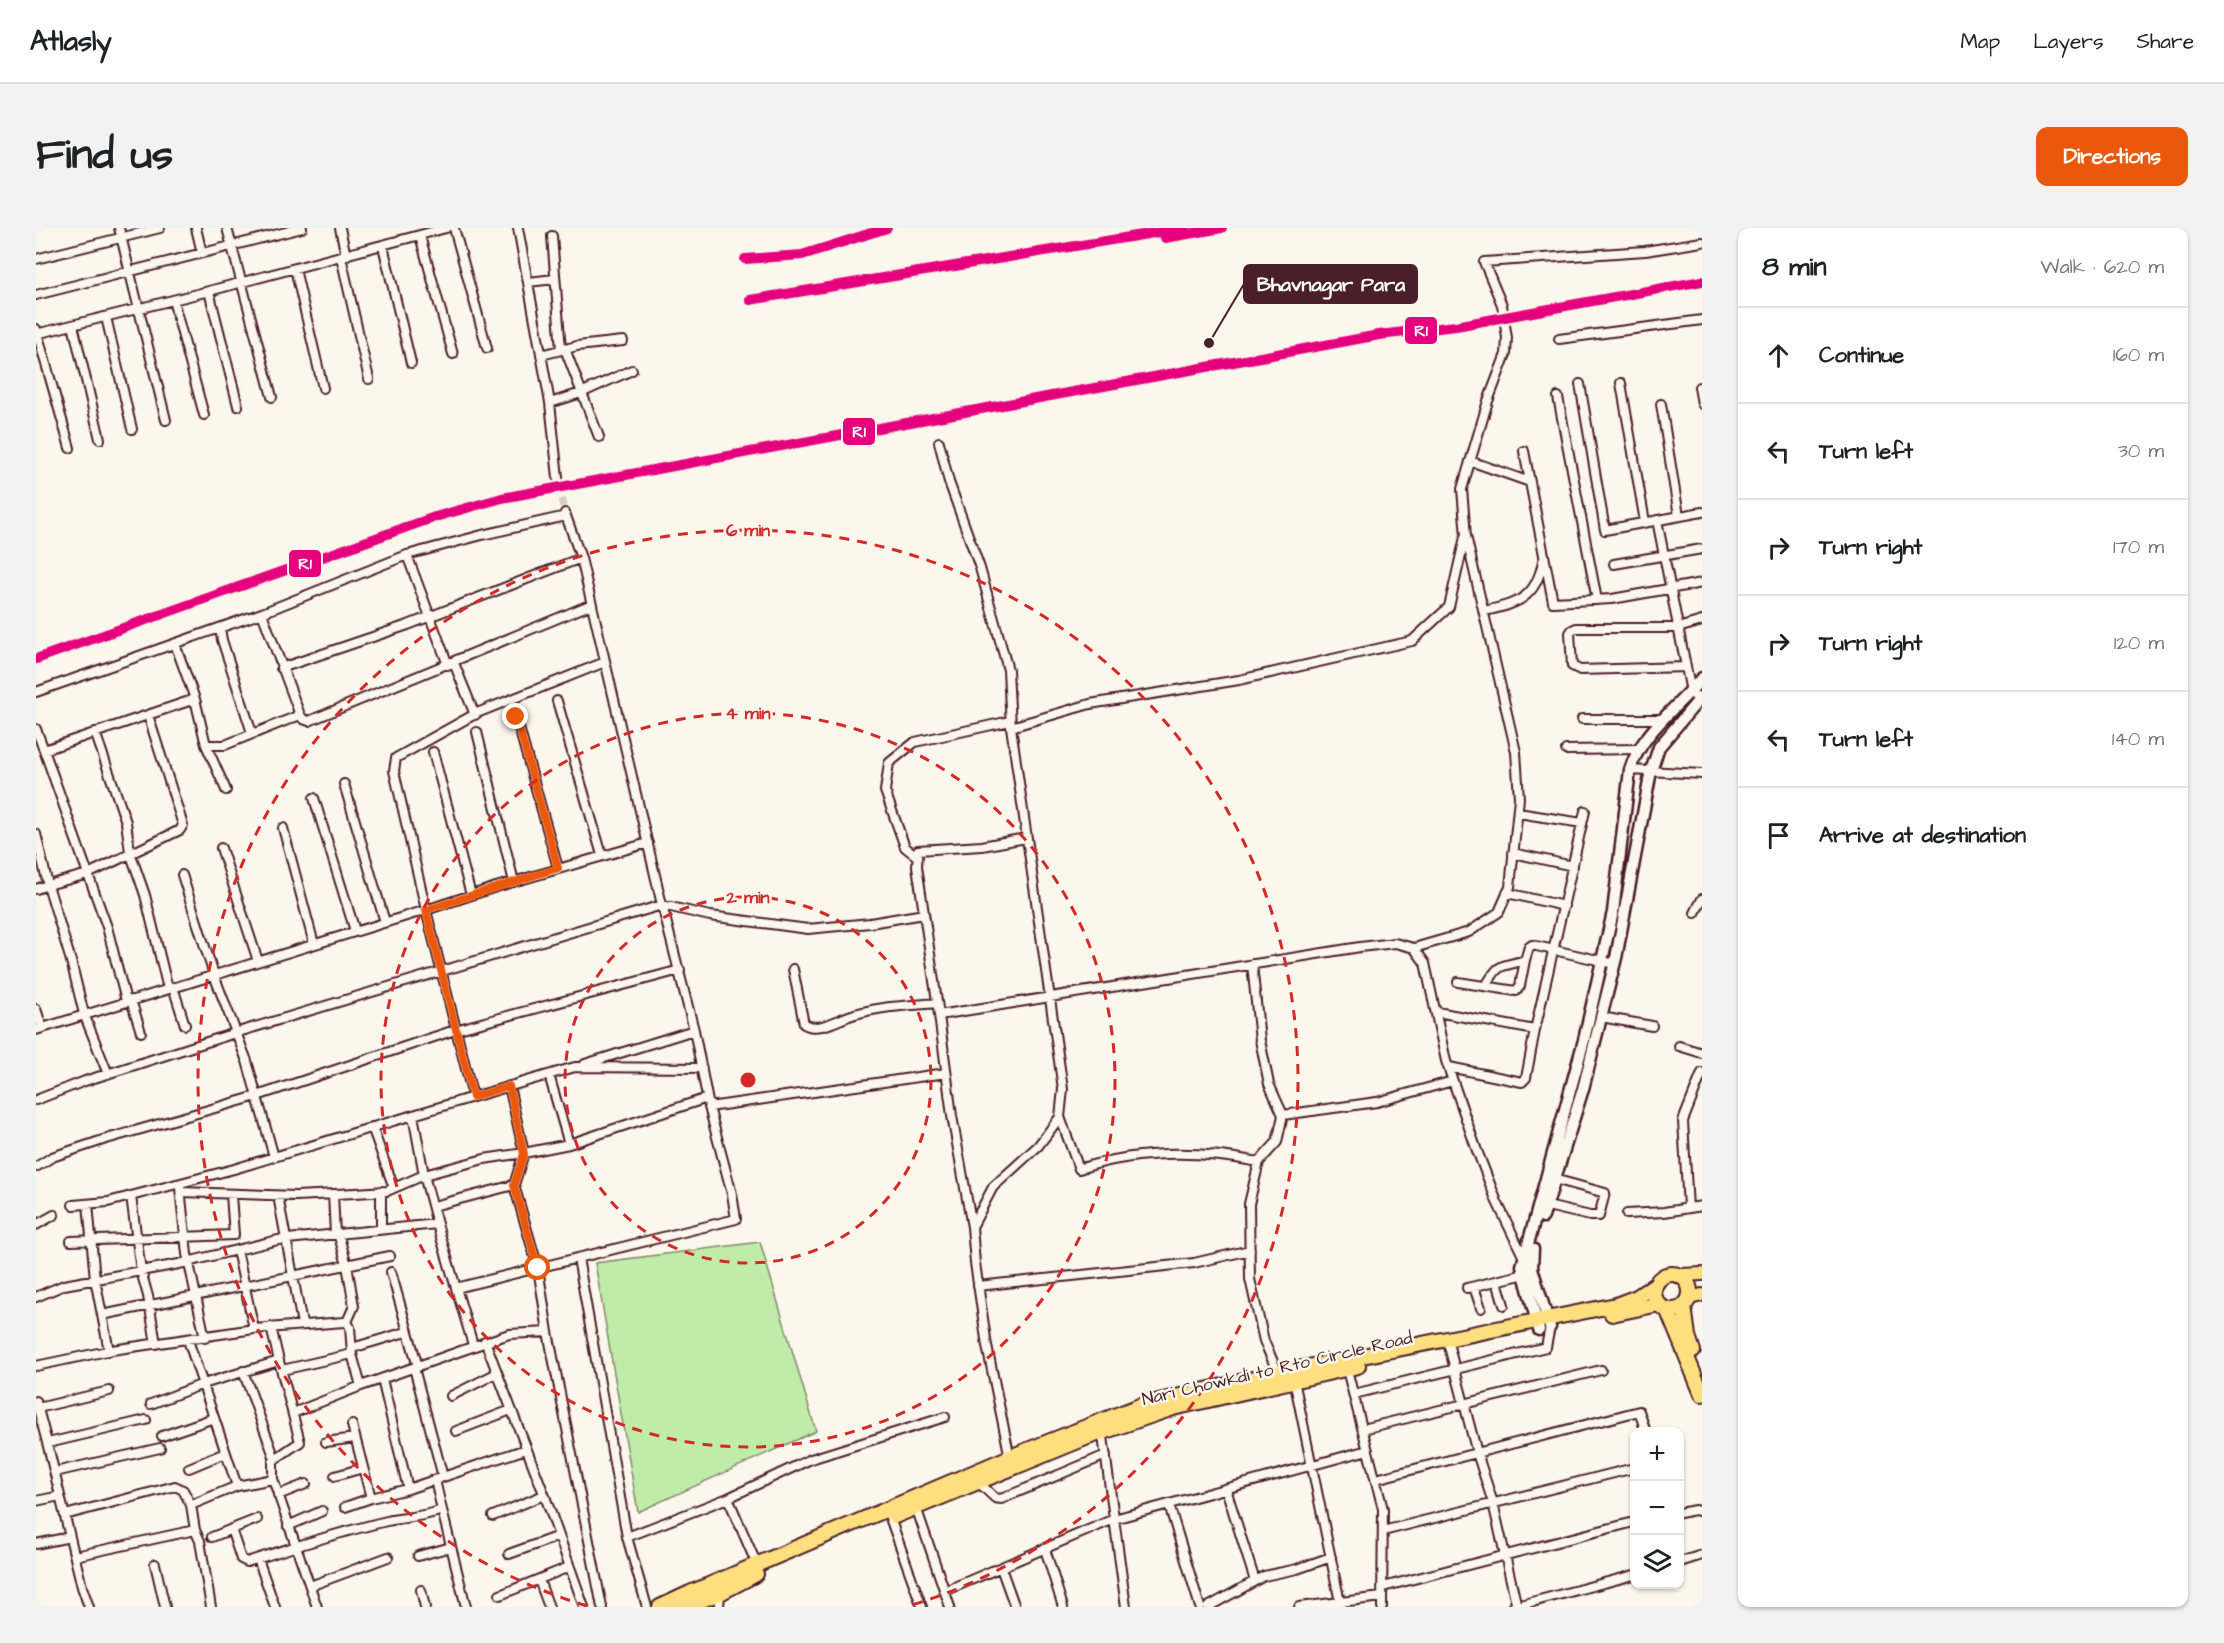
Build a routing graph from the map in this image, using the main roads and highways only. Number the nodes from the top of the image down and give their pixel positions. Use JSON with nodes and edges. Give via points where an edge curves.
{"nodes":[{"id":1,"x":1702,"y":1274,"type":"edge"},
{"id":2,"x":1681,"y":1275,"type":"junction"},
{"id":3,"x":1656,"y":1284,"type":"junction"},
{"id":4,"x":1692,"y":1300,"type":"edge"},
{"id":5,"x":1663,"y":1307,"type":"junction"},
{"id":6,"x":1617,"y":1309,"type":"junction"},
{"id":7,"x":1345,"y":1364,"type":"junction"},
{"id":8,"x":1702,"y":1375,"type":"edge"},
{"id":9,"x":1702,"y":1394,"type":"edge"},
{"id":10,"x":1102,"y":1427,"type":"junction"},
{"id":11,"x":1011,"y":1462,"type":"junction"},
{"id":12,"x":660,"y":1607,"type":"edge"},
{"id":13,"x":684,"y":1607,"type":"edge"}],
"edges":[{"from":1,"to":2,"type":"main road"},
{"from":2,"to":3,"type":"highway","via":[[1664,1275]]},
{"from":2,"to":4,"type":"highway","via":[[1689,1284]]},
{"from":3,"to":5,"type":"highway","via":[[1655,1296]]},
{"from":3,"to":6,"type":"highway"},
{"from":4,"to":5,"type":"highway","via":[[1679,1309]]},
{"from":4,"to":8,"type":"highway","via":[[1688,1336]]},
{"from":5,"to":6,"type":"highway","name":"Nari Chowkdi to Rto Circle Road"},
{"from":5,"to":9,"type":"highway"},
{"from":6,"to":7,"type":"highway","name":"Nari Chowkdi to Rto Circle Road","via":[[1544,1328]]},
{"from":7,"to":10,"type":"highway","name":"Nari Chowkdi to Rto Circle Road"},
{"from":7,"to":10,"type":"highway","via":[[1278,1373],[1142,1406]]},
{"from":10,"to":11,"type":"highway","name":"Nari Chowkdi to Rto Circle Road"},
{"from":11,"to":12,"type":"highway"},
{"from":11,"to":13,"type":"highway","name":"Nari Chowkdi to Rto Circle Road","via":[[978,1482],[761,1571]]}]}
